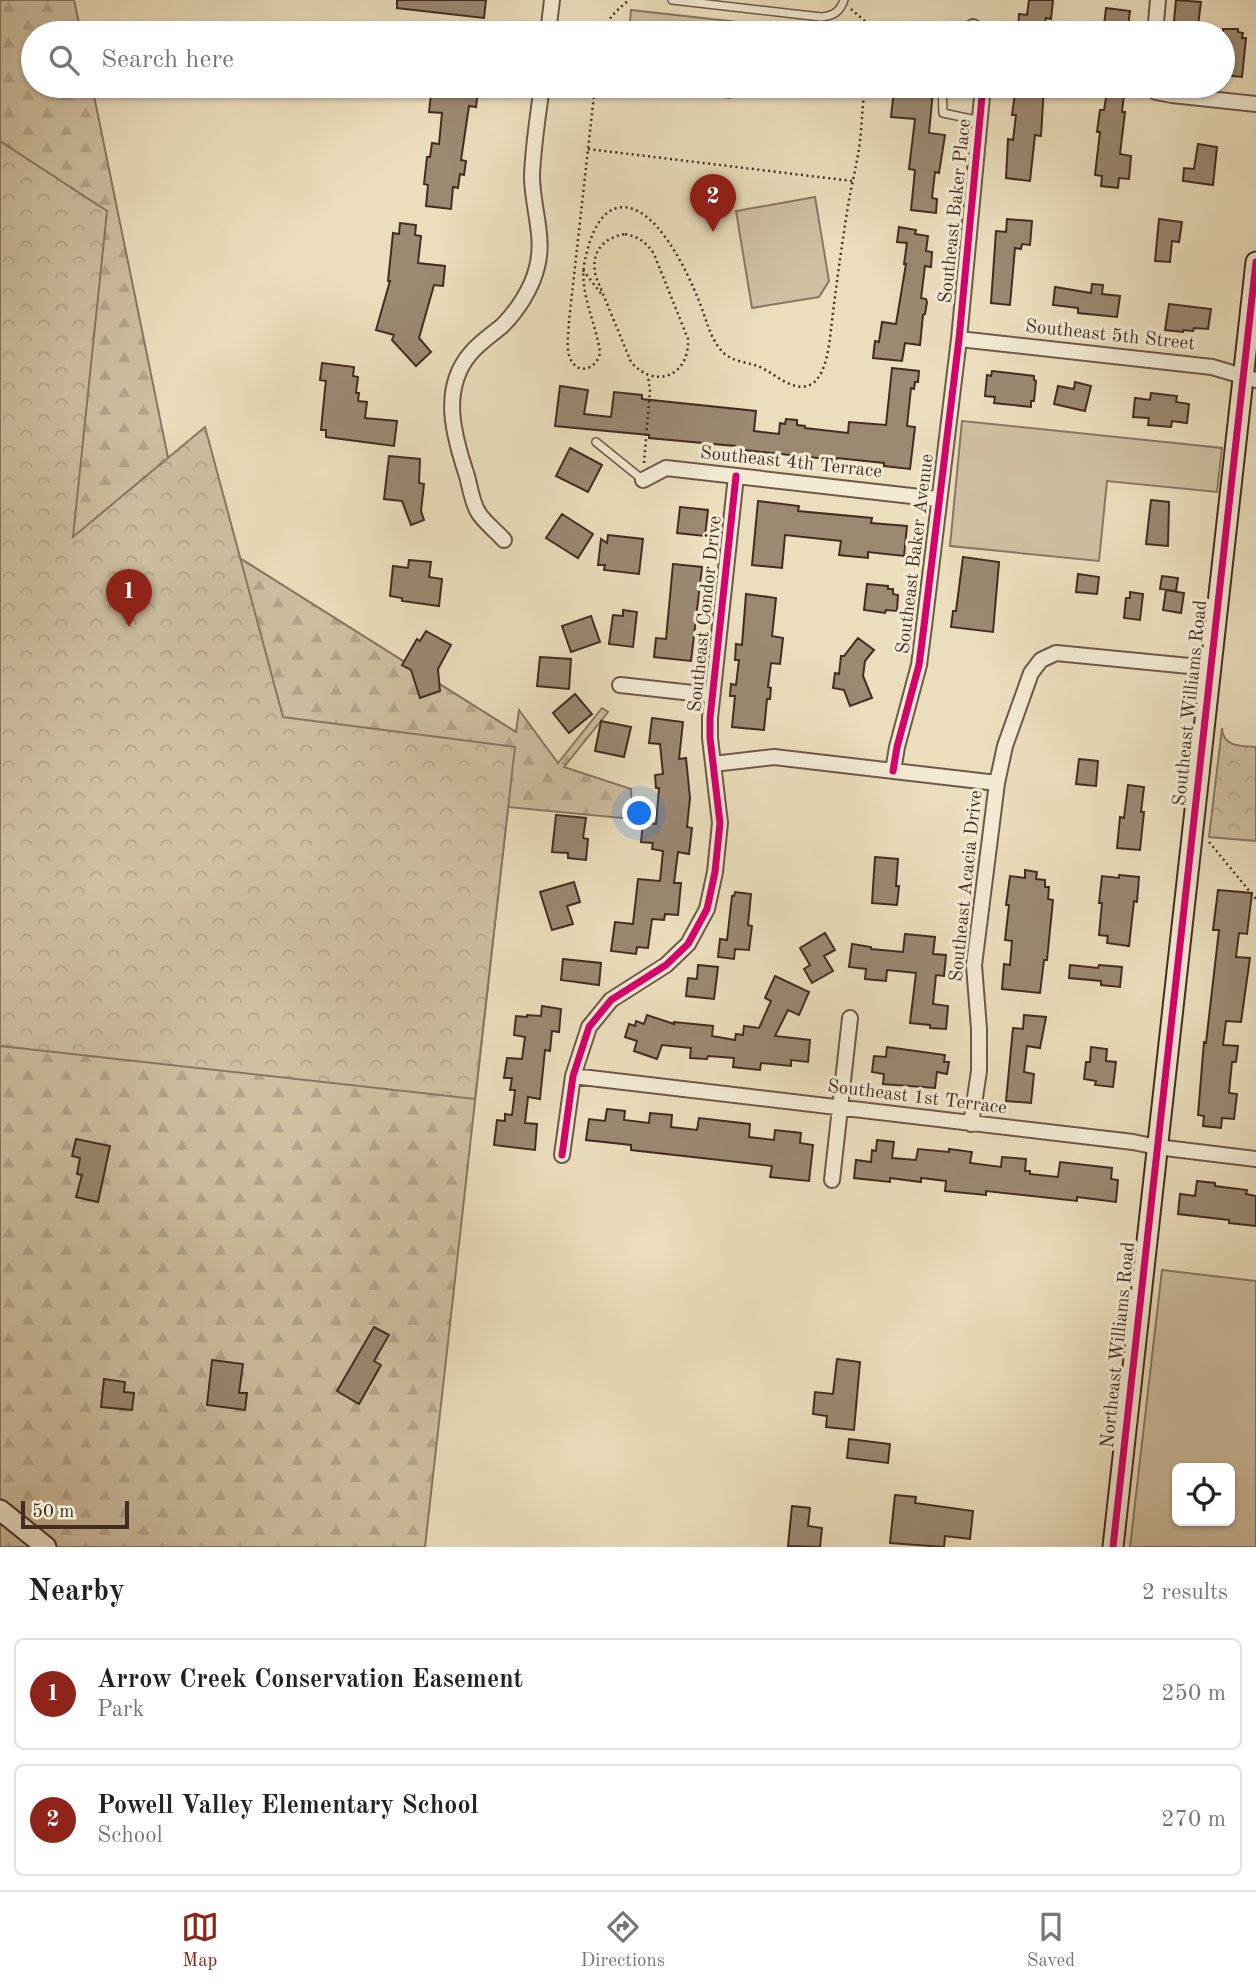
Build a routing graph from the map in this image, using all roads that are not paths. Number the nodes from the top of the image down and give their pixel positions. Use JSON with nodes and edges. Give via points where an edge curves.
{"nodes":[{"id":1,"x":552,"y":0,"type":"edge"},
{"id":2,"x":672,"y":0,"type":"edge"},
{"id":3,"x":1158,"y":0,"type":"edge"},
{"id":4,"x":844,"y":1,"type":"edge"},
{"id":5,"x":549,"y":21,"type":"edge"},
{"id":6,"x":1156,"y":21,"type":"edge"},
{"id":7,"x":541,"y":98,"type":"edge"},
{"id":8,"x":942,"y":98,"type":"edge"},
{"id":9,"x":983,"y":98,"type":"edge"},
{"id":10,"x":1200,"y":98,"type":"edge"},
{"id":11,"x":1256,"y":104,"type":"edge"},
{"id":12,"x":981,"y":121,"type":"junction"},
{"id":13,"x":1256,"y":262,"type":"edge"},
{"id":14,"x":959,"y":340,"type":"junction"},
{"id":15,"x":1250,"y":378,"type":"edge"},
{"id":16,"x":596,"y":442,"type":"dead end"},
{"id":17,"x":736,"y":476,"type":"junction"},
{"id":18,"x":643,"y":481,"type":"joint"},
{"id":19,"x":938,"y":499,"type":"junction"},
{"id":20,"x":503,"y":540,"type":"dead end"},
{"id":21,"x":1210,"y":668,"type":"junction"},
{"id":22,"x":620,"y":685,"type":"dead end"},
{"id":23,"x":711,"y":695,"type":"junction"},
{"id":24,"x":713,"y":764,"type":"junction"},
{"id":25,"x":893,"y":771,"type":"junction"},
{"id":26,"x":997,"y":783,"type":"junction"},
{"id":27,"x":850,"y":1018,"type":"dead end"},
{"id":28,"x":573,"y":1076,"type":"junction"},
{"id":29,"x":840,"y":1109,"type":"junction"},
{"id":30,"x":971,"y":1124,"type":"junction"},
{"id":31,"x":1157,"y":1147,"type":"junction"},
{"id":32,"x":562,"y":1154,"type":"dead end"},
{"id":33,"x":1256,"y":1159,"type":"edge"},
{"id":34,"x":832,"y":1180,"type":"dead end"},
{"id":35,"x":0,"y":1510,"type":"edge"},
{"id":36,"x":46,"y":1547,"type":"edge"},
{"id":37,"x":1113,"y":1547,"type":"edge"}],
"edges":[{"from":1,"to":5,"type":"street"},
{"from":2,"to":4,"type":"lane","via":[[821,17],[836,14]]},
{"from":3,"to":6,"type":"street"},
{"from":7,"to":20,"type":"street","via":[[532,177],[539,229],[537,267],[516,309],[468,356],[453,391],[451,412],[478,512]]},
{"from":8,"to":12,"type":"lane","via":[[943,113]]},
{"from":9,"to":12,"type":"street","name":"Southeast Baker Place"},
{"from":10,"to":11,"type":"street"},
{"from":12,"to":14,"type":"street","name":"Southeast Baker Place"},
{"from":13,"to":15,"type":"street","name":"Southeast Williams Road"},
{"from":14,"to":15,"type":"street","name":"Southeast 5th Street","via":[[1212,366]]},
{"from":14,"to":19,"type":"street","name":"Southeast Baker Avenue"},
{"from":15,"to":21,"type":"street","name":"Southeast Williams Road"},
{"from":16,"to":18,"type":"lane"},
{"from":17,"to":18,"type":"street","name":"Southeast 4th Terrace","via":[[666,468]]},
{"from":17,"to":19,"type":"street","name":"Southeast 4th Terrace"},
{"from":17,"to":23,"type":"street","name":"Southeast Condor Drive"},
{"from":19,"to":25,"type":"street","name":"Southeast Baker Avenue","via":[[919,665]]},
{"from":21,"to":26,"type":"street","name":"Southeast Acacia Drive","via":[[1072,653],[1056,653],[1041,660],[1031,673]]},
{"from":21,"to":31,"type":"street","name":"Southeast Williams Road"},
{"from":22,"to":23,"type":"street"},
{"from":23,"to":24,"type":"street","name":"Southeast Condor Drive"},
{"from":24,"to":25,"type":"street","via":[[774,757]]},
{"from":24,"to":28,"type":"street","name":"Southeast Condor Drive","via":[[720,823],[707,909],[688,944],[666,965],[611,1000],[589,1027]]},
{"from":25,"to":26,"type":"street"},
{"from":26,"to":30,"type":"street","name":"Southeast Acacia Drive","via":[[974,965],[979,1071]]},
{"from":27,"to":29,"type":"street"},
{"from":28,"to":29,"type":"street","name":"Southeast 1st Terrace"},
{"from":28,"to":32,"type":"street","name":"Southeast Condor Drive"},
{"from":29,"to":30,"type":"street","name":"Southeast 1st Terrace"},
{"from":29,"to":34,"type":"street"},
{"from":30,"to":31,"type":"street","name":"Southeast 1st Terrace"},
{"from":31,"to":33,"type":"street","name":"Southeast 1st Terrace"},
{"from":31,"to":37,"type":"street","name":"Northeast Williams Road"},
{"from":35,"to":36,"type":"street"}]}
